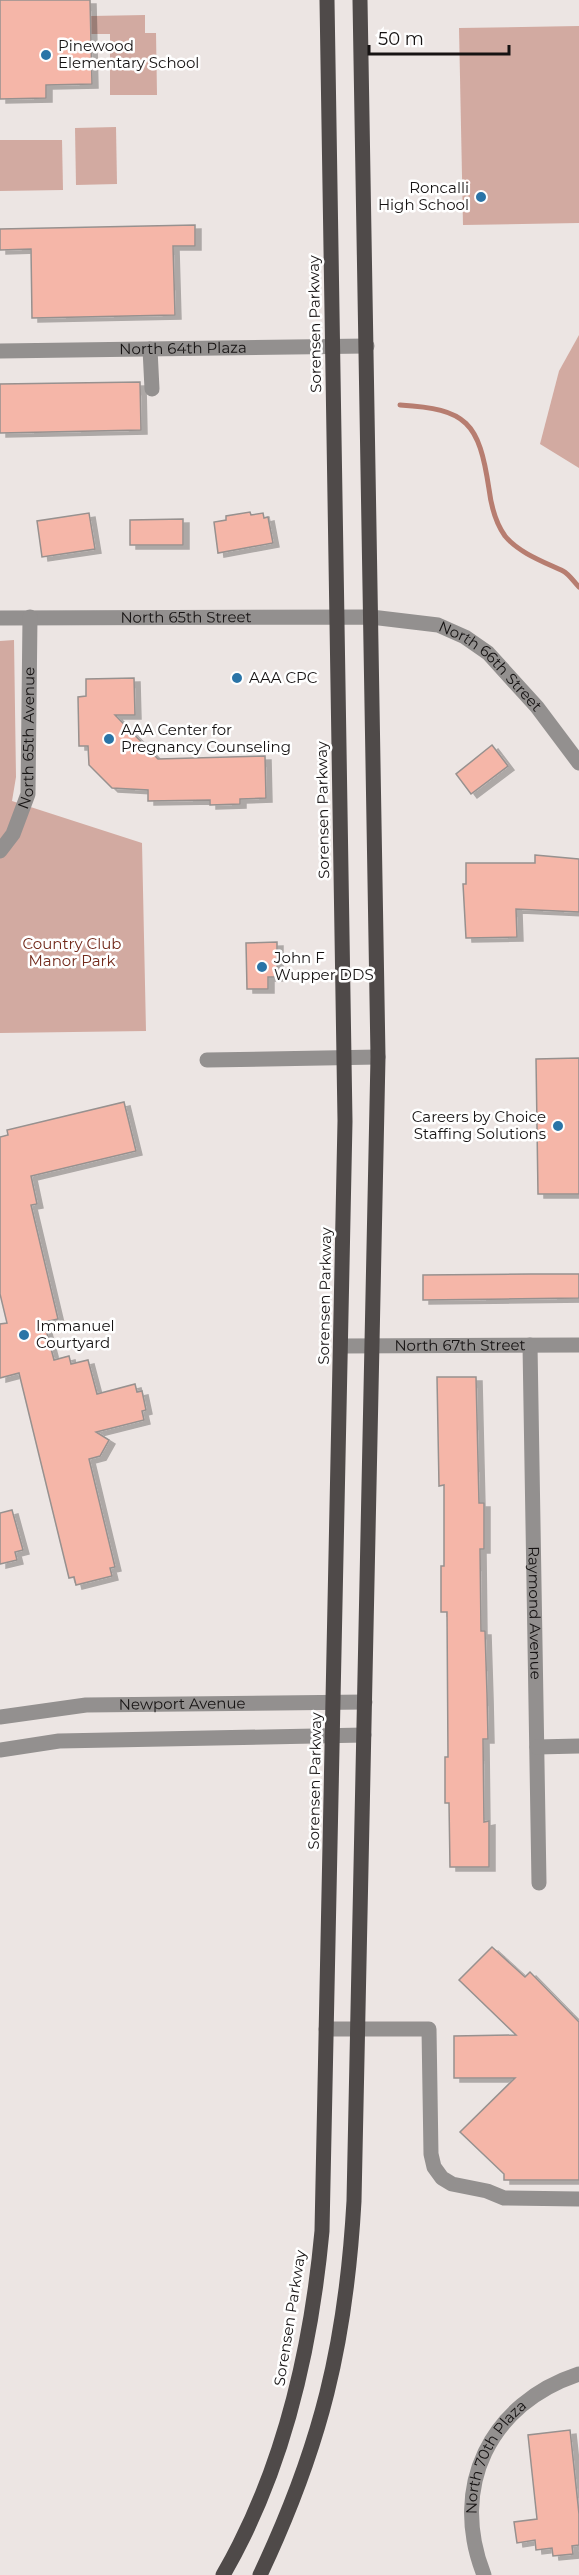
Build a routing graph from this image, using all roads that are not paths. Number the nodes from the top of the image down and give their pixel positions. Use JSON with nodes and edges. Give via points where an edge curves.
{"nodes":[{"id":1,"x":327,"y":0,"type":"edge"},
{"id":2,"x":360,"y":0,"type":"edge"},
{"id":3,"x":333,"y":346,"type":"junction"},
{"id":4,"x":367,"y":346,"type":"junction"},
{"id":5,"x":150,"y":349,"type":"junction"},
{"id":6,"x":0,"y":351,"type":"edge"},
{"id":7,"x":152,"y":389,"type":"dead end"},
{"id":8,"x":338,"y":616,"type":"junction"},
{"id":9,"x":30,"y":617,"type":"junction"},
{"id":10,"x":371,"y":617,"type":"junction"},
{"id":11,"x":0,"y":618,"type":"edge"},
{"id":12,"x":579,"y":763,"type":"edge"},
{"id":13,"x":0,"y":851,"type":"edge"},
{"id":14,"x":378,"y":1057,"type":"junction"},
{"id":15,"x":346,"y":1058,"type":"junction"},
{"id":16,"x":207,"y":1060,"type":"dead end"},
{"id":17,"x":530,"y":1345,"type":"junction"},
{"id":18,"x":579,"y":1345,"type":"edge"},
{"id":19,"x":342,"y":1346,"type":"junction"},
{"id":20,"x":373,"y":1346,"type":"junction"},
{"id":21,"x":335,"y":1702,"type":"junction"},
{"id":22,"x":364,"y":1702,"type":"junction"},
{"id":23,"x":0,"y":1717,"type":"edge"},
{"id":24,"x":334,"y":1735,"type":"junction"},
{"id":25,"x":364,"y":1735,"type":"junction"},
{"id":26,"x":579,"y":1746,"type":"edge"},
{"id":27,"x":537,"y":1747,"type":"junction"},
{"id":28,"x":0,"y":1750,"type":"edge"},
{"id":29,"x":539,"y":1883,"type":"dead end"},
{"id":30,"x":358,"y":2029,"type":"junction"},
{"id":31,"x":326,"y":2030,"type":"junction"},
{"id":32,"x":579,"y":2199,"type":"edge"},
{"id":33,"x":579,"y":2374,"type":"edge"},
{"id":34,"x":229,"y":2573,"type":"edge"},
{"id":35,"x":260,"y":2575,"type":"edge"},
{"id":36,"x":484,"y":2575,"type":"edge"}],
"edges":[{"from":1,"to":3,"type":"main road","name":"Sorensen Parkway"},
{"from":2,"to":4,"type":"main road"},
{"from":3,"to":4,"type":"street","name":"North 64th Plaza"},
{"from":3,"to":5,"type":"street","name":"North 64th Plaza"},
{"from":3,"to":8,"type":"main road","name":"Sorensen Parkway"},
{"from":4,"to":10,"type":"main road"},
{"from":5,"to":6,"type":"street","name":"North 64th Plaza"},
{"from":5,"to":7,"type":"street"},
{"from":8,"to":9,"type":"street","name":"North 65th Street"},
{"from":8,"to":10,"type":"street","name":"North 65th Street"},
{"from":8,"to":15,"type":"main road","name":"Sorensen Parkway"},
{"from":9,"to":11,"type":"street","name":"North 65th Street"},
{"from":9,"to":13,"type":"street","name":"North 65th Avenue","via":[[28,794],[13,834]]},
{"from":10,"to":12,"type":"street","name":"North 66th Street","via":[[438,625],[488,653],[537,707]]},
{"from":10,"to":14,"type":"main road"},
{"from":14,"to":15,"type":"street"},
{"from":14,"to":20,"type":"main road"},
{"from":15,"to":16,"type":"street"},
{"from":15,"to":19,"type":"main road","name":"Sorensen Parkway"},
{"from":17,"to":18,"type":"street","name":"North 67th Street"},
{"from":17,"to":20,"type":"street","name":"North 67th Street"},
{"from":17,"to":27,"type":"street","name":"Raymond Avenue"},
{"from":19,"to":20,"type":"street","name":"North 67th Street"},
{"from":19,"to":21,"type":"main road","name":"Sorensen Parkway"},
{"from":20,"to":22,"type":"main road"},
{"from":21,"to":22,"type":"street","name":"Newport Avenue"},
{"from":21,"to":23,"type":"street","name":"Newport Avenue","via":[[86,1706]]},
{"from":21,"to":24,"type":"main road","name":"Sorensen Parkway"},
{"from":22,"to":25,"type":"main road"},
{"from":24,"to":25,"type":"street"},
{"from":24,"to":28,"type":"street","via":[[58,1741]]},
{"from":24,"to":31,"type":"main road","name":"Sorensen Parkway"},
{"from":25,"to":30,"type":"main road"},
{"from":26,"to":27,"type":"street"},
{"from":27,"to":29,"type":"street","name":"Raymond Avenue"},
{"from":30,"to":31,"type":"street"},
{"from":30,"to":32,"type":"street","via":[[429,2029],[431,2154],[442,2178],[504,2198]]},
{"from":30,"to":35,"type":"main road","via":[[354,2201],[343,2324],[332,2382],[302,2481]]},
{"from":31,"to":34,"type":"main road","name":"Sorensen Parkway","via":[[322,2230],[309,2333],[280,2445]]},
{"from":33,"to":36,"type":"street","name":"North 70th Plaza","via":[[549,2385],[521,2405],[503,2423],[485,2451],[474,2480],[471,2508]]}]}
